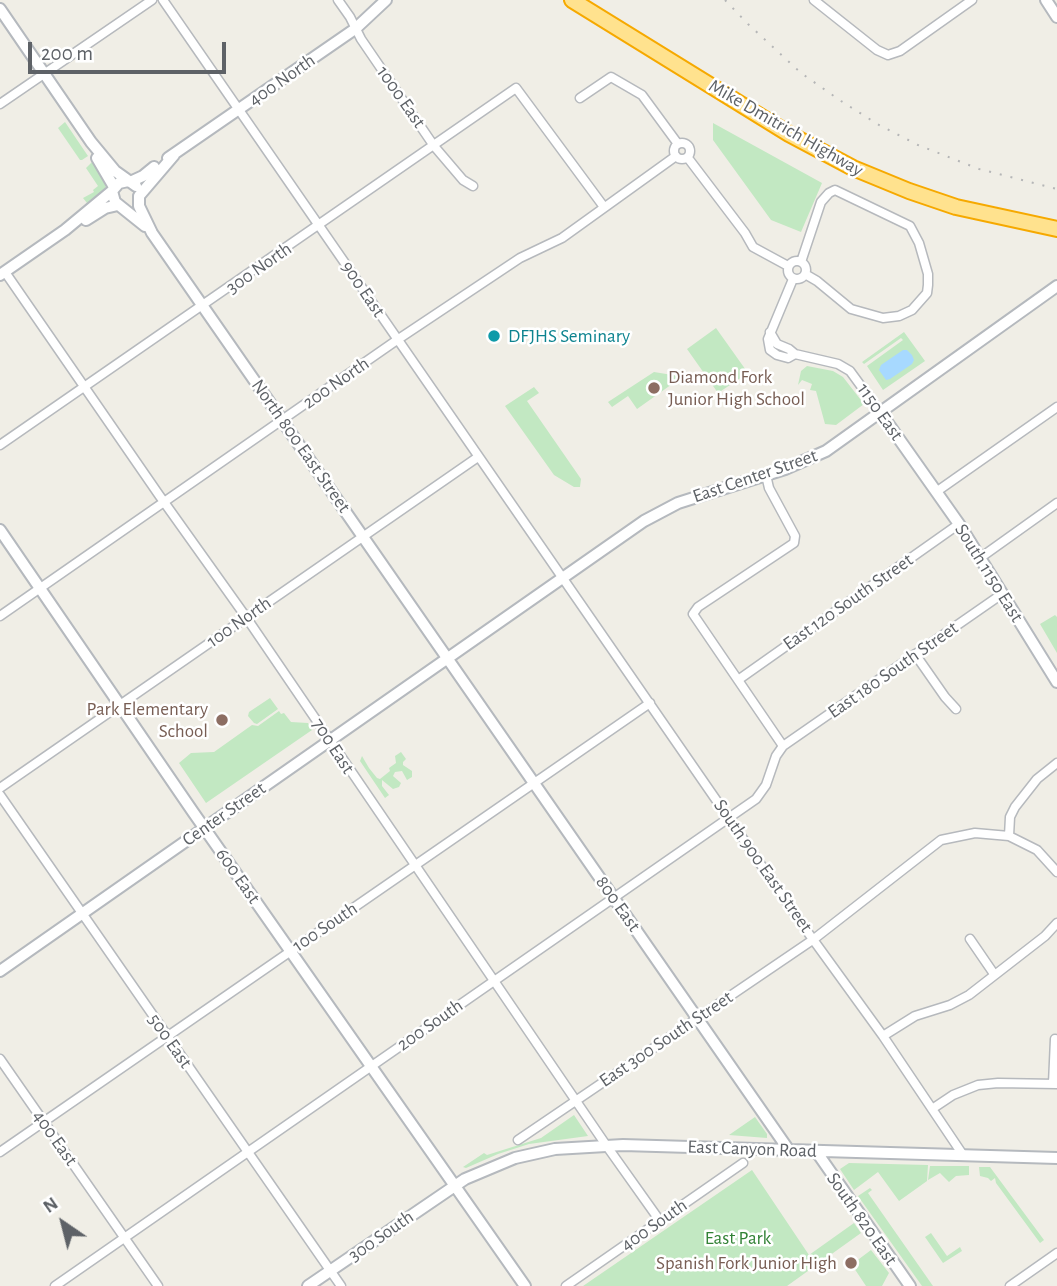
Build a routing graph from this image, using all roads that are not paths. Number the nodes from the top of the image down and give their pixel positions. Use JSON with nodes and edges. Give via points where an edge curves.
{"nodes":[{"id":1,"x":152,"y":0,"type":"edge"},
{"id":2,"x":163,"y":0,"type":"edge"},
{"id":3,"x":338,"y":0,"type":"edge"},
{"id":4,"x":386,"y":0,"type":"edge"},
{"id":5,"x":572,"y":0,"type":"edge"},
{"id":6,"x":815,"y":0,"type":"edge"},
{"id":7,"x":972,"y":0,"type":"edge"},
{"id":8,"x":1050,"y":2,"type":"edge"},
{"id":9,"x":0,"y":9,"type":"edge"},
{"id":10,"x":1057,"y":17,"type":"edge"},
{"id":11,"x":355,"y":29,"type":"junction"},
{"id":12,"x":44,"y":74,"type":"junction"},
{"id":13,"x":580,"y":98,"type":"dead end"},
{"id":14,"x":0,"y":104,"type":"edge"},
{"id":15,"x":239,"y":110,"type":"junction"},
{"id":16,"x":91,"y":142,"type":"junction"},
{"id":17,"x":678,"y":144,"type":"junction"},
{"id":18,"x":434,"y":146,"type":"junction"},
{"id":19,"x":174,"y":155,"type":"junction"},
{"id":20,"x":676,"y":156,"type":"junction"},
{"id":21,"x":688,"y":158,"type":"junction"},
{"id":22,"x":129,"y":182,"type":"junction"},
{"id":23,"x":473,"y":186,"type":"dead end"},
{"id":24,"x":113,"y":189,"type":"junction"},
{"id":25,"x":138,"y":197,"type":"junction"},
{"id":26,"x":121,"y":206,"type":"junction"},
{"id":27,"x":604,"y":207,"type":"junction"},
{"id":28,"x":320,"y":225,"type":"junction"},
{"id":29,"x":1057,"y":229,"type":"edge"},
{"id":30,"x":65,"y":230,"type":"junction"},
{"id":31,"x":152,"y":233,"type":"junction"},
{"id":32,"x":801,"y":262,"type":"junction"},
{"id":33,"x":788,"y":266,"type":"junction"},
{"id":34,"x":2,"y":273,"type":"edge"},
{"id":35,"x":805,"y":274,"type":"junction"},
{"id":36,"x":793,"y":279,"type":"junction"},
{"id":37,"x":1057,"y":286,"type":"edge"},
{"id":38,"x":204,"y":306,"type":"junction"},
{"id":39,"x":397,"y":340,"type":"junction"},
{"id":40,"x":84,"y":387,"type":"junction"},
{"id":41,"x":1057,"y":407,"type":"edge"},
{"id":42,"x":880,"y":412,"type":"junction"},
{"id":43,"x":283,"y":420,"type":"junction"},
{"id":44,"x":0,"y":445,"type":"edge"},
{"id":45,"x":478,"y":457,"type":"junction"},
{"id":46,"x":918,"y":466,"type":"joint"},
{"id":47,"x":766,"y":475,"type":"junction"},
{"id":48,"x":936,"y":492,"type":"junction"},
{"id":49,"x":164,"y":503,"type":"junction"},
{"id":50,"x":1057,"y":503,"type":"edge"},
{"id":51,"x":959,"y":524,"type":"junction"},
{"id":52,"x":0,"y":530,"type":"edge"},
{"id":53,"x":363,"y":537,"type":"junction"},
{"id":54,"x":980,"y":558,"type":"junction"},
{"id":55,"x":563,"y":578,"type":"junction"},
{"id":56,"x":40,"y":589,"type":"junction"},
{"id":57,"x":1002,"y":594,"type":"junction"},
{"id":58,"x":0,"y":615,"type":"edge"},
{"id":59,"x":247,"y":617,"type":"junction"},
{"id":60,"x":915,"y":654,"type":"junction"},
{"id":61,"x":449,"y":659,"type":"junction"},
{"id":62,"x":738,"y":680,"type":"junction"},
{"id":63,"x":1057,"y":682,"type":"edge"},
{"id":64,"x":650,"y":703,"type":"junction"},
{"id":65,"x":120,"y":705,"type":"junction"},
{"id":66,"x":956,"y":709,"type":"dead end"},
{"id":67,"x":330,"y":741,"type":"junction"},
{"id":68,"x":783,"y":746,"type":"junction"},
{"id":69,"x":1057,"y":763,"type":"edge"},
{"id":70,"x":535,"y":783,"type":"junction"},
{"id":71,"x":0,"y":788,"type":"edge"},
{"id":72,"x":0,"y":795,"type":"edge"},
{"id":73,"x":729,"y":817,"type":"junction"},
{"id":74,"x":205,"y":827,"type":"junction"},
{"id":75,"x":1009,"y":836,"type":"junction"},
{"id":76,"x":415,"y":866,"type":"junction"},
{"id":77,"x":1057,"y":872,"type":"edge"},
{"id":78,"x":614,"y":898,"type":"junction"},
{"id":79,"x":82,"y":913,"type":"junction"},
{"id":80,"x":1057,"y":923,"type":"edge"},
{"id":81,"x":814,"y":939,"type":"junction"},
{"id":82,"x":970,"y":939,"type":"dead end"},
{"id":83,"x":290,"y":951,"type":"junction"},
{"id":84,"x":0,"y":971,"type":"edge"},
{"id":85,"x":994,"y":974,"type":"junction"},
{"id":86,"x":495,"y":981,"type":"junction"},
{"id":87,"x":698,"y":1018,"type":"junction"},
{"id":88,"x":883,"y":1036,"type":"junction"},
{"id":89,"x":167,"y":1037,"type":"junction"},
{"id":90,"x":1055,"y":1039,"type":"dead end"},
{"id":91,"x":0,"y":1059,"type":"edge"},
{"id":92,"x":370,"y":1067,"type":"junction"},
{"id":93,"x":1055,"y":1084,"type":"edge"},
{"id":94,"x":576,"y":1100,"type":"junction"},
{"id":95,"x":932,"y":1109,"type":"junction"},
{"id":96,"x":44,"y":1122,"type":"junction"},
{"id":97,"x":518,"y":1140,"type":"dead end"},
{"id":98,"x":606,"y":1145,"type":"junction"},
{"id":99,"x":788,"y":1149,"type":"junction"},
{"id":100,"x":816,"y":1150,"type":"junction"},
{"id":101,"x":0,"y":1152,"type":"edge"},
{"id":102,"x":249,"y":1152,"type":"junction"},
{"id":103,"x":963,"y":1155,"type":"junction"},
{"id":104,"x":1057,"y":1158,"type":"edge"},
{"id":105,"x":743,"y":1163,"type":"dead end"},
{"id":106,"x":454,"y":1186,"type":"junction"},
{"id":107,"x":660,"y":1221,"type":"junction"},
{"id":108,"x":125,"y":1237,"type":"junction"},
{"id":109,"x":1057,"y":1253,"type":"edge"},
{"id":110,"x":331,"y":1270,"type":"junction"},
{"id":111,"x":1015,"y":1285,"type":"edge"},
{"id":112,"x":55,"y":1286,"type":"edge"},
{"id":113,"x":158,"y":1286,"type":"edge"},
{"id":114,"x":308,"y":1286,"type":"edge"},
{"id":115,"x":341,"y":1286,"type":"edge"},
{"id":116,"x":526,"y":1286,"type":"edge"},
{"id":117,"x":566,"y":1286,"type":"edge"},
{"id":118,"x":910,"y":1286,"type":"edge"}],
"edges":[{"from":1,"to":12,"type":"street"},
{"from":2,"to":15,"type":"street","name":"900 East"},
{"from":3,"to":11,"type":"street","name":"1000 East"},
{"from":4,"to":11,"type":"street","name":"400 North"},
{"from":5,"to":29,"type":"highway","name":"Mike Dmitrich Highway","via":[[789,134],[863,172],[956,207]]},
{"from":6,"to":7,"type":"street","via":[[888,55]]},
{"from":8,"to":10,"type":"street"},
{"from":9,"to":12,"type":"street"},
{"from":11,"to":15,"type":"street","name":"400 North"},
{"from":11,"to":18,"type":"street","name":"1000 East"},
{"from":12,"to":14,"type":"street"},
{"from":12,"to":16,"type":"street"},
{"from":13,"to":17,"type":"street","via":[[611,77],[642,95]]},
{"from":15,"to":19,"type":"street","name":"400 North"},
{"from":15,"to":28,"type":"street","name":"900 East"},
{"from":16,"to":22,"type":"street"},
{"from":16,"to":24,"type":"street"},
{"from":17,"to":20,"type":"street"},
{"from":17,"to":21,"type":"street","via":[[690,148]]},
{"from":18,"to":23,"type":"street","name":"1000 East"},
{"from":18,"to":27,"type":"street","name":"300 North","via":[[516,88]]},
{"from":18,"to":28,"type":"street","name":"300 North"},
{"from":19,"to":22,"type":"street"},
{"from":19,"to":25,"type":"street"},
{"from":20,"to":21,"type":"street"},
{"from":20,"to":27,"type":"street","name":"200 North"},
{"from":21,"to":33,"type":"street","via":[[753,247]]},
{"from":22,"to":24,"type":"street"},
{"from":22,"to":25,"type":"street"},
{"from":24,"to":26,"type":"street","via":[[114,200]]},
{"from":24,"to":30,"type":"street"},
{"from":25,"to":26,"type":"street","via":[[132,205]]},
{"from":25,"to":31,"type":"street"},
{"from":26,"to":30,"type":"street","via":[[105,208]]},
{"from":26,"to":31,"type":"street"},
{"from":27,"to":39,"type":"street","name":"200 North","via":[[562,237],[501,269]]},
{"from":28,"to":38,"type":"street","name":"300 North"},
{"from":28,"to":39,"type":"street","name":"900 East"},
{"from":30,"to":34,"type":"street"},
{"from":31,"to":38,"type":"street","name":"North 800 East Street"},
{"from":32,"to":33,"type":"street"},
{"from":32,"to":35,"type":"street"},
{"from":32,"to":35,"type":"street","via":[[821,202],[835,190],[909,226],[928,274],[927,293],[912,310],[883,318],[851,309]]},
{"from":33,"to":36,"type":"street"},
{"from":34,"to":40,"type":"street","name":"700 East"},
{"from":35,"to":36,"type":"street"},
{"from":36,"to":42,"type":"street","name":"1150 East","via":[[770,332],[777,344],[795,355],[844,367]]},
{"from":37,"to":42,"type":"street","name":"East Center Street"},
{"from":38,"to":40,"type":"street","name":"300 North"},
{"from":38,"to":43,"type":"street","name":"North 800 East Street"},
{"from":39,"to":43,"type":"street","name":"200 North"},
{"from":39,"to":45,"type":"street","name":"900 East"},
{"from":40,"to":44,"type":"street","name":"300 North"},
{"from":40,"to":49,"type":"street","name":"700 East"},
{"from":41,"to":48,"type":"street"},
{"from":42,"to":46,"type":"street","name":"1150 East"},
{"from":42,"to":47,"type":"street","name":"East Center Street","via":[[816,456]]},
{"from":43,"to":49,"type":"street","name":"200 North"},
{"from":43,"to":53,"type":"street","name":"North 800 East Street"},
{"from":45,"to":53,"type":"street","name":"100 North"},
{"from":45,"to":55,"type":"street","name":"900 East"},
{"from":46,"to":48,"type":"street","name":"South 1150 East"},
{"from":47,"to":55,"type":"street","name":"East Center Street","via":[[686,499],[657,513]]},
{"from":47,"to":62,"type":"street","via":[[796,541],[693,614]]},
{"from":48,"to":51,"type":"street","name":"South 1150 East"},
{"from":49,"to":56,"type":"street","name":"200 North"},
{"from":49,"to":59,"type":"street","name":"700 East"},
{"from":50,"to":54,"type":"street"},
{"from":51,"to":54,"type":"street","name":"South 1150 East"},
{"from":51,"to":62,"type":"street","name":"East 120 South Street"},
{"from":52,"to":56,"type":"street","name":"600 East"},
{"from":53,"to":59,"type":"street","name":"100 North"},
{"from":53,"to":61,"type":"street","name":"North 800 East Street"},
{"from":54,"to":57,"type":"street","name":"South 1150 East"},
{"from":55,"to":61,"type":"street","name":"East Center Street"},
{"from":55,"to":64,"type":"street","name":"South 900 East Street"},
{"from":56,"to":58,"type":"street","name":"200 North"},
{"from":56,"to":65,"type":"street","name":"600 East"},
{"from":57,"to":60,"type":"street","name":"East 180 South Street"},
{"from":57,"to":63,"type":"street","name":"South 1150 East"},
{"from":59,"to":65,"type":"street","name":"100 North"},
{"from":59,"to":67,"type":"street","name":"700 East"},
{"from":60,"to":66,"type":"street"},
{"from":60,"to":68,"type":"street","name":"East 180 South Street"},
{"from":61,"to":67,"type":"street","name":"Center Street"},
{"from":61,"to":70,"type":"street","name":"800 East"},
{"from":62,"to":68,"type":"street"},
{"from":64,"to":70,"type":"street","name":"100 South"},
{"from":64,"to":73,"type":"street","name":"South 900 East Street"},
{"from":65,"to":71,"type":"street","name":"100 North"},
{"from":65,"to":74,"type":"street","name":"600 East"},
{"from":67,"to":74,"type":"street","name":"Center Street"},
{"from":67,"to":76,"type":"street","name":"700 East"},
{"from":68,"to":73,"type":"street","name":"200 South","via":[[760,794]]},
{"from":69,"to":75,"type":"street","via":[[1015,807]]},
{"from":70,"to":76,"type":"street","name":"100 South"},
{"from":70,"to":78,"type":"street","name":"800 East"},
{"from":72,"to":79,"type":"street","name":"500 East"},
{"from":73,"to":78,"type":"street","name":"200 South"},
{"from":73,"to":81,"type":"street","name":"South 900 East Street"},
{"from":74,"to":79,"type":"street","name":"Center Street"},
{"from":74,"to":83,"type":"street","name":"600 East"},
{"from":75,"to":77,"type":"street","via":[[1037,850]]},
{"from":75,"to":81,"type":"street","name":"East 300 South Street","via":[[983,832],[942,840]]},
{"from":76,"to":83,"type":"street","name":"100 South"},
{"from":76,"to":86,"type":"street","name":"700 East"},
{"from":78,"to":86,"type":"street","name":"200 South"},
{"from":78,"to":87,"type":"street","name":"800 East"},
{"from":79,"to":84,"type":"street","name":"Center Street"},
{"from":79,"to":89,"type":"street","name":"500 East"},
{"from":80,"to":85,"type":"street"},
{"from":81,"to":87,"type":"street","name":"East 300 South Street"},
{"from":81,"to":88,"type":"street","name":"South 900 East Street"},
{"from":82,"to":85,"type":"street"},
{"from":83,"to":89,"type":"street","name":"100 South"},
{"from":83,"to":92,"type":"street","name":"600 East"},
{"from":85,"to":88,"type":"street","via":[[955,1003],[915,1016]]},
{"from":86,"to":92,"type":"street","name":"200 South"},
{"from":86,"to":94,"type":"street","name":"700 East"},
{"from":87,"to":94,"type":"street","name":"East 300 South Street"},
{"from":87,"to":99,"type":"street","name":"800 East"},
{"from":88,"to":95,"type":"street","name":"South 900 East Street"},
{"from":89,"to":96,"type":"street","name":"100 South"},
{"from":89,"to":102,"type":"street","name":"500 East"},
{"from":90,"to":93,"type":"street"},
{"from":91,"to":96,"type":"street","name":"400 East"},
{"from":92,"to":102,"type":"street","name":"200 South"},
{"from":92,"to":106,"type":"street","name":"600 East"},
{"from":93,"to":95,"type":"street","via":[[978,1085]]},
{"from":94,"to":97,"type":"street","name":"East 300 South Street"},
{"from":94,"to":98,"type":"street","name":"700 East"},
{"from":95,"to":103,"type":"street","name":"South 900 East Street"},
{"from":96,"to":101,"type":"street","name":"100 South"},
{"from":96,"to":108,"type":"street","name":"400 East"},
{"from":98,"to":99,"type":"street","name":"East Canyon Road"},
{"from":98,"to":106,"type":"street","name":"East Canyon Road","via":[[528,1155]]},
{"from":98,"to":107,"type":"street","name":"700 East"},
{"from":99,"to":100,"type":"street","name":"East Canyon Road"},
{"from":100,"to":103,"type":"street","name":"East Canyon Road"},
{"from":100,"to":118,"type":"street","name":"South 820 East"},
{"from":102,"to":108,"type":"street","name":"200 South"},
{"from":102,"to":110,"type":"street","name":"500 East"},
{"from":103,"to":104,"type":"street","name":"East Canyon Road"},
{"from":105,"to":107,"type":"street","name":"400 South"},
{"from":106,"to":110,"type":"street","name":"300 South"},
{"from":106,"to":116,"type":"street","name":"600 East"},
{"from":107,"to":117,"type":"street","name":"400 South"},
{"from":108,"to":112,"type":"street","name":"200 South"},
{"from":108,"to":113,"type":"street","name":"400 East"},
{"from":109,"to":111,"type":"street"},
{"from":110,"to":114,"type":"street","name":"300 South"},
{"from":110,"to":115,"type":"street","name":"500 East"}]}
